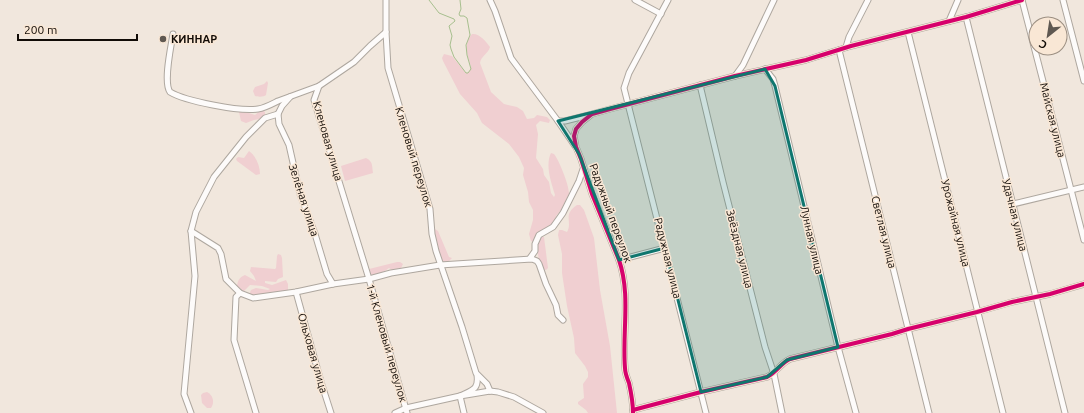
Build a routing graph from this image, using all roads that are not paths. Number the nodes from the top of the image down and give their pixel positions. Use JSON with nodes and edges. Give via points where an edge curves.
{"nodes":[{"id":1,"x":386,"y":0,"type":"edge"},
{"id":2,"x":490,"y":0,"type":"edge"},
{"id":3,"x":635,"y":0,"type":"edge"},
{"id":4,"x":668,"y":0,"type":"edge"},
{"id":5,"x":774,"y":0,"type":"edge"},
{"id":6,"x":868,"y":0,"type":"edge"},
{"id":7,"x":958,"y":0,"type":"edge"},
{"id":8,"x":1022,"y":0,"type":"edge"},
{"id":9,"x":1063,"y":0,"type":"edge"},
{"id":10,"x":661,"y":14,"type":"junction"},
{"id":11,"x":966,"y":17,"type":"junction"},
{"id":12,"x":949,"y":21,"type":"junction"},
{"id":13,"x":386,"y":32,"type":"junction"},
{"id":14,"x":908,"y":32,"type":"junction"},
{"id":15,"x":173,"y":34,"type":"dead end"},
{"id":16,"x":846,"y":47,"type":"junction"},
{"id":17,"x":839,"y":50,"type":"junction"},
{"id":18,"x":743,"y":65,"type":"junction"},
{"id":19,"x":765,"y":69,"type":"junction"},
{"id":20,"x":753,"y":72,"type":"junction"},
{"id":21,"x":735,"y":76,"type":"junction"},
{"id":22,"x":1084,"y":81,"type":"edge"},
{"id":23,"x":700,"y":85,"type":"junction"},
{"id":24,"x":319,"y":86,"type":"junction"},
{"id":25,"x":290,"y":96,"type":"junction"},
{"id":26,"x":629,"y":104,"type":"junction"},
{"id":27,"x":278,"y":114,"type":"junction"},
{"id":28,"x":592,"y":114,"type":"junction"},
{"id":29,"x":558,"y":121,"type":"junction"},
{"id":30,"x":576,"y":147,"type":"junction"},
{"id":31,"x":584,"y":166,"type":"junction"},
{"id":32,"x":1084,"y":187,"type":"edge"},
{"id":33,"x":1071,"y":190,"type":"junction"},
{"id":34,"x":1013,"y":204,"type":"junction"},
{"id":35,"x":191,"y":231,"type":"junction"},
{"id":36,"x":1084,"y":240,"type":"edge"},
{"id":37,"x":665,"y":248,"type":"junction"},
{"id":38,"x":530,"y":258,"type":"junction"},
{"id":39,"x":619,"y":260,"type":"junction"},
{"id":40,"x":440,"y":264,"type":"junction"},
{"id":41,"x":369,"y":278,"type":"junction"},
{"id":42,"x":333,"y":284,"type":"junction"},
{"id":43,"x":1084,"y":284,"type":"edge"},
{"id":44,"x":296,"y":292,"type":"junction"},
{"id":45,"x":240,"y":293,"type":"junction"},
{"id":46,"x":1035,"y":297,"type":"junction"},
{"id":47,"x":977,"y":312,"type":"junction"},
{"id":48,"x":563,"y":320,"type":"dead end"},
{"id":49,"x":908,"y":329,"type":"junction"},
{"id":50,"x":838,"y":347,"type":"junction"},
{"id":51,"x":774,"y":374,"type":"junction"},
{"id":52,"x":477,"y":375,"type":"junction"},
{"id":53,"x":490,"y":391,"type":"junction"},
{"id":54,"x":701,"y":392,"type":"junction"},
{"id":55,"x":460,"y":396,"type":"junction"},
{"id":56,"x":406,"y":411,"type":"edge"},
{"id":57,"x":633,"y":411,"type":"edge"},
{"id":58,"x":190,"y":413,"type":"edge"},
{"id":59,"x":256,"y":413,"type":"edge"},
{"id":60,"x":331,"y":413,"type":"edge"},
{"id":61,"x":395,"y":413,"type":"edge"},
{"id":62,"x":464,"y":413,"type":"edge"},
{"id":63,"x":543,"y":413,"type":"edge"},
{"id":64,"x":706,"y":413,"type":"edge"},
{"id":65,"x":782,"y":413,"type":"edge"},
{"id":66,"x":856,"y":413,"type":"edge"},
{"id":67,"x":929,"y":413,"type":"edge"},
{"id":68,"x":1003,"y":413,"type":"edge"},
{"id":69,"x":1065,"y":413,"type":"edge"}],
"edges":[{"from":1,"to":13,"type":"street","name":"Кленовый переулок"},
{"from":2,"to":29,"type":"street","via":[[511,58]]},
{"from":3,"to":10,"type":"street"},
{"from":4,"to":10,"type":"street","name":"Радужная улица"},
{"from":5,"to":18,"type":"street"},
{"from":6,"to":16,"type":"street"},
{"from":7,"to":12,"type":"street"},
{"from":8,"to":11,"type":"street","name":"Радужный переулок"},
{"from":8,"to":33,"type":"street","name":"Майская улица"},
{"from":9,"to":22,"type":"street"},
{"from":10,"to":26,"type":"street","name":"Радужная улица","via":[[625,82]]},
{"from":11,"to":12,"type":"street","name":"Радужный переулок"},
{"from":11,"to":34,"type":"street","name":"Удачная улица"},
{"from":12,"to":14,"type":"street","name":"Радужный переулок"},
{"from":13,"to":24,"type":"street","name":"Кленовая улица","via":[[354,62]]},
{"from":13,"to":40,"type":"street","name":"Кленовый переулок","via":[[388,68],[430,209],[433,239]]},
{"from":14,"to":16,"type":"street","name":"Радужный переулок"},
{"from":14,"to":47,"type":"street","name":"Урожайная улица"},
{"from":15,"to":25,"type":"street","via":[[168,72],[168,89],[171,93],[204,103],[246,110],[259,109]]},
{"from":16,"to":17,"type":"street","name":"Радужный переулок"},
{"from":17,"to":19,"type":"street","name":"Радужный переулок"},
{"from":17,"to":49,"type":"street","name":"Светлая улица"},
{"from":18,"to":20,"type":"street"},
{"from":18,"to":21,"type":"street"},
{"from":19,"to":20,"type":"street","name":"Радужный переулок"},
{"from":19,"to":50,"type":"street","name":"Лунная улица","via":[[773,79]]},
{"from":20,"to":21,"type":"street","name":"Радужный переулок"},
{"from":21,"to":23,"type":"street","name":"Радужный переулок"},
{"from":23,"to":26,"type":"street","name":"Радужный переулок"},
{"from":23,"to":51,"type":"street","name":"Звёздная улица","via":[[745,270]]},
{"from":24,"to":25,"type":"street"},
{"from":24,"to":41,"type":"street","name":"Кленовая улица","via":[[314,102]]},
{"from":25,"to":27,"type":"street"},
{"from":26,"to":28,"type":"street","name":"Радужный переулок"},
{"from":26,"to":37,"type":"street","name":"Радужная улица"},
{"from":27,"to":35,"type":"street","via":[[262,121],[221,167],[196,212]]},
{"from":27,"to":42,"type":"street","name":"Зелёная улица","via":[[279,124],[289,146],[300,194],[327,274]]},
{"from":28,"to":29,"type":"street"},
{"from":28,"to":30,"type":"street","name":"Радужный переулок","via":[[576,128]]},
{"from":29,"to":30,"type":"street"},
{"from":30,"to":31,"type":"street","name":"Радужный переулок"},
{"from":31,"to":38,"type":"street","via":[[562,216],[553,227],[539,235],[535,251]]},
{"from":31,"to":39,"type":"street","name":"Радужный переулок","via":[[592,194]]},
{"from":32,"to":33,"type":"street"},
{"from":33,"to":34,"type":"street"},
{"from":33,"to":36,"type":"street","name":"Майская улица"},
{"from":34,"to":46,"type":"street","name":"Удачная улица"},
{"from":35,"to":45,"type":"street","via":[[218,248],[226,279]]},
{"from":35,"to":58,"type":"street","via":[[195,276],[184,394]]},
{"from":37,"to":39,"type":"street"},
{"from":37,"to":54,"type":"street","name":"Радужная улица"},
{"from":38,"to":40,"type":"street"},
{"from":38,"to":48,"type":"street","via":[[539,264],[558,315]]},
{"from":39,"to":57,"type":"street","name":"Радужный переулок","via":[[626,310],[625,368]]},
{"from":40,"to":41,"type":"street"},
{"from":40,"to":52,"type":"street","name":"Кленовый переулок"},
{"from":41,"to":42,"type":"street"},
{"from":41,"to":56,"type":"street","name":"1-й Кленовый переулок"},
{"from":42,"to":44,"type":"street"},
{"from":43,"to":46,"type":"street"},
{"from":44,"to":45,"type":"street","via":[[255,298]]},
{"from":44,"to":60,"type":"street","name":"Ольховая улица"},
{"from":45,"to":59,"type":"street","via":[[236,297],[234,340]]},
{"from":46,"to":47,"type":"street"},
{"from":46,"to":69,"type":"street","name":"Удачная улица"},
{"from":47,"to":49,"type":"street"},
{"from":47,"to":68,"type":"street","name":"Урожайная улица"},
{"from":49,"to":50,"type":"street"},
{"from":49,"to":67,"type":"street","name":"Светлая улица"},
{"from":50,"to":51,"type":"street","via":[[787,360]]},
{"from":50,"to":66,"type":"street","name":"Лунная улица"},
{"from":51,"to":54,"type":"street"},
{"from":51,"to":65,"type":"street","name":"Звёздная улица"},
{"from":52,"to":53,"type":"street","name":"Кленовый переулок","via":[[487,384]]},
{"from":52,"to":55,"type":"street","via":[[476,387]]},
{"from":53,"to":55,"type":"street"},
{"from":53,"to":63,"type":"street","via":[[514,397]]},
{"from":54,"to":57,"type":"street"},
{"from":54,"to":64,"type":"street","name":"Радужная улица"},
{"from":55,"to":56,"type":"street"},
{"from":55,"to":62,"type":"street"},
{"from":56,"to":61,"type":"street"}]}
